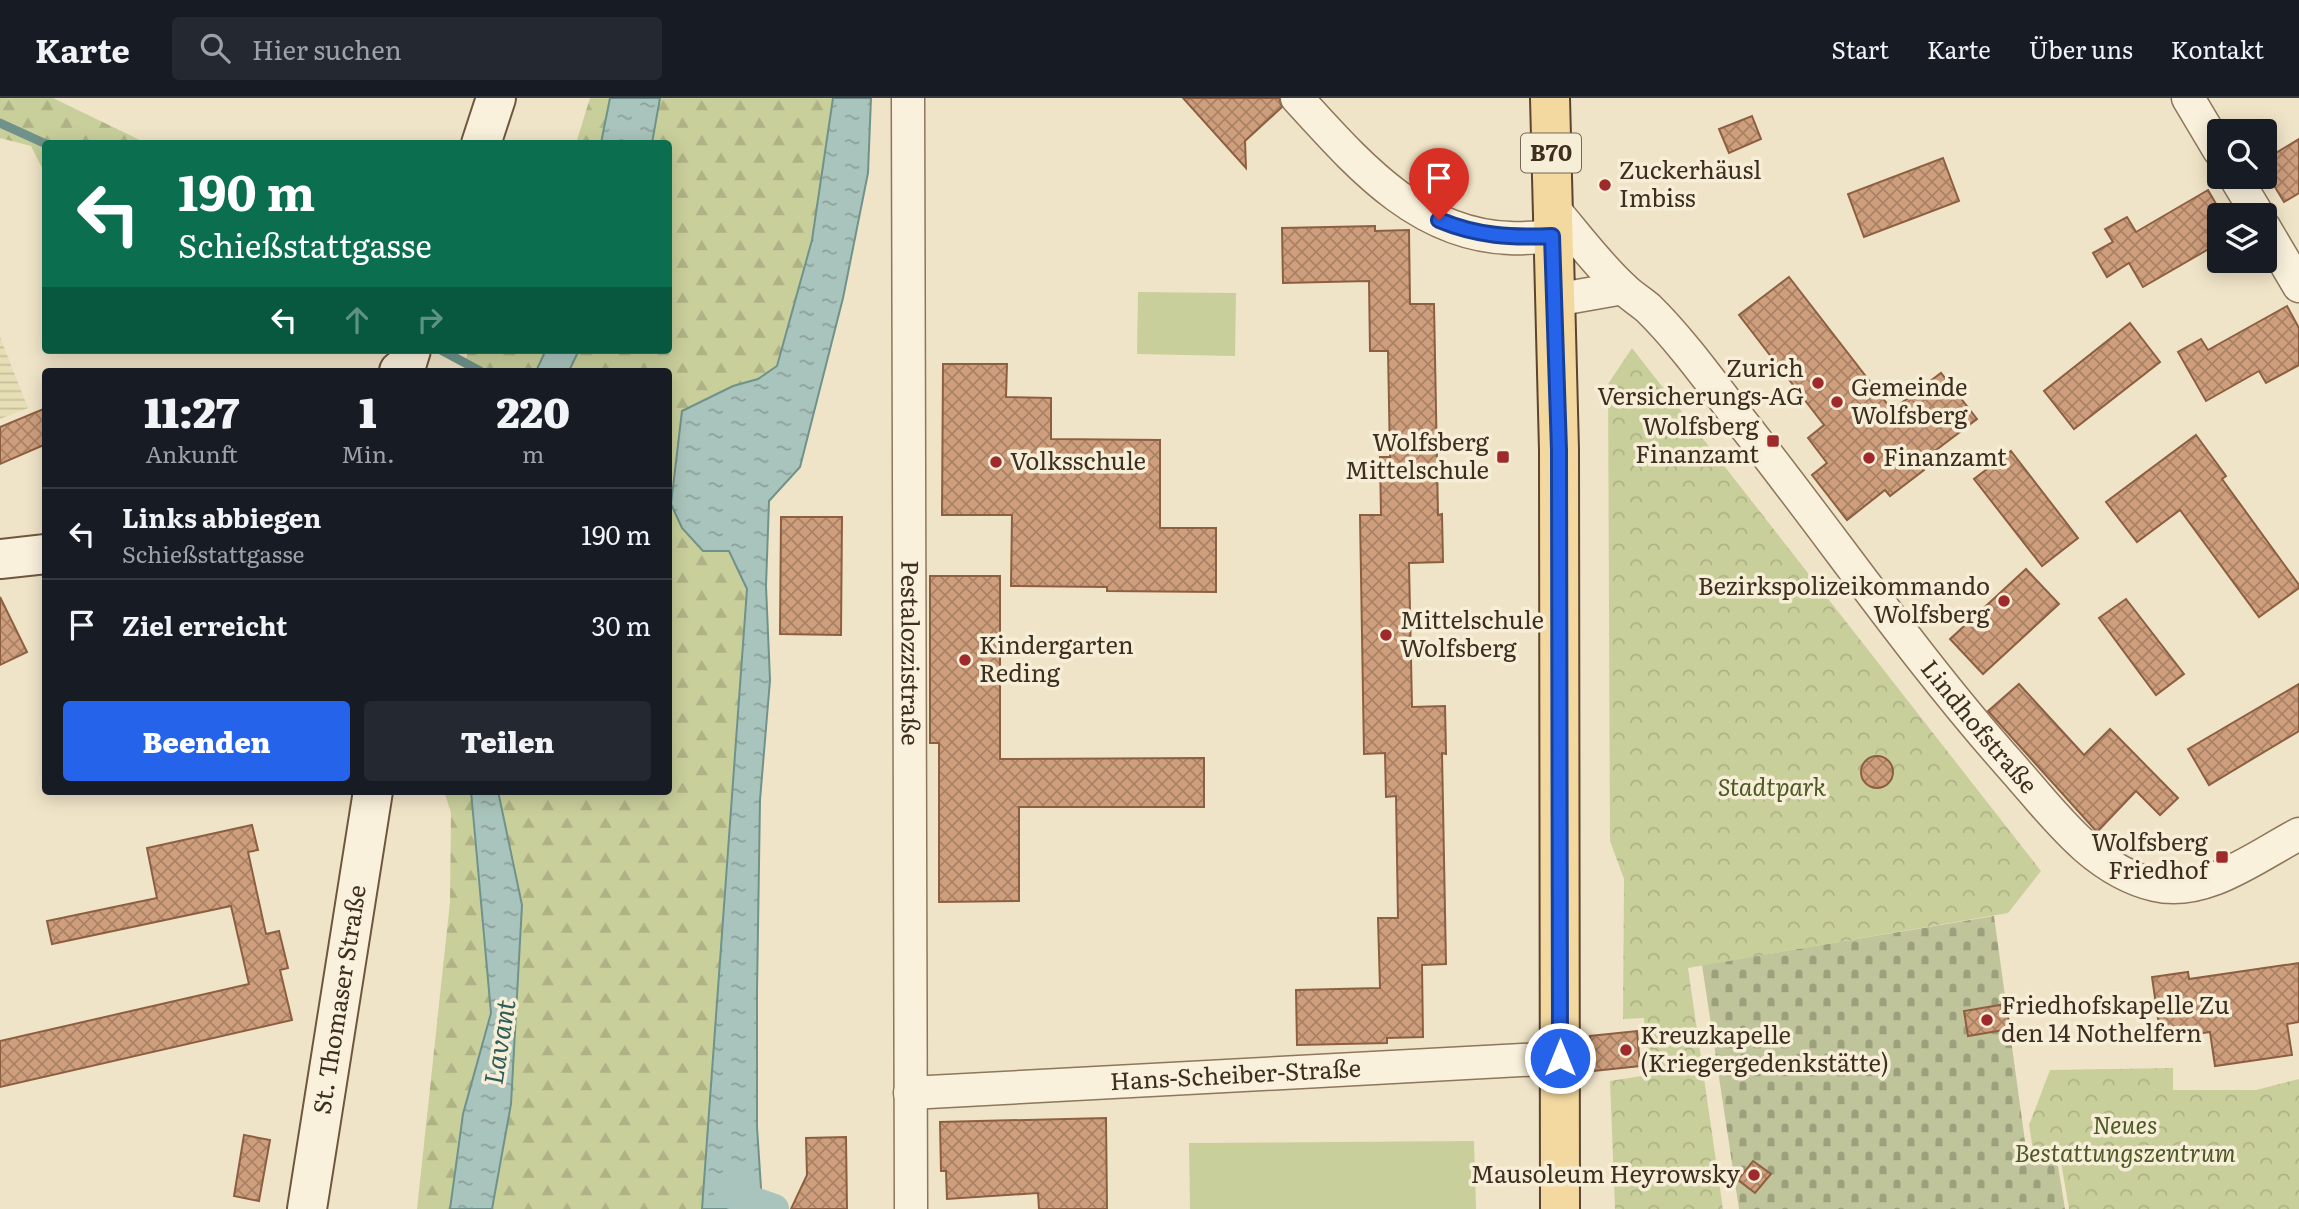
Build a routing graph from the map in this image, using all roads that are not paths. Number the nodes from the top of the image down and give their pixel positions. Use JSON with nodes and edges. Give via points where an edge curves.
{"nodes":[{"id":1,"x":496,"y":98,"type":"edge"},
{"id":2,"x":908,"y":98,"type":"edge"},
{"id":3,"x":1297,"y":98,"type":"edge"},
{"id":4,"x":1550,"y":98,"type":"edge"},
{"id":5,"x":2188,"y":98,"type":"edge"},
{"id":6,"x":2207,"y":130,"type":"edge"},
{"id":7,"x":482,"y":140,"type":"edge"},
{"id":8,"x":1552,"y":222,"type":"junction"},
{"id":9,"x":2277,"y":249,"type":"edge"},
{"id":10,"x":2299,"y":286,"type":"edge"},
{"id":11,"x":1623,"y":288,"type":"junction"},
{"id":12,"x":1555,"y":300,"type":"junction"},
{"id":13,"x":42,"y":554,"type":"edge"},
{"id":14,"x":0,"y":559,"type":"edge"},
{"id":15,"x":372,"y":795,"type":"edge"},
{"id":16,"x":2299,"y":834,"type":"edge"},
{"id":17,"x":1560,"y":1058,"type":"junction"},
{"id":18,"x":910,"y":1093,"type":"junction"},
{"id":19,"x":307,"y":1209,"type":"edge"},
{"id":20,"x":911,"y":1209,"type":"edge"},
{"id":21,"x":1560,"y":1209,"type":"edge"}],
"edges":[{"from":1,"to":7,"type":"main road"},
{"from":2,"to":18,"type":"street","name":"Pestalozzistraße"},
{"from":3,"to":8,"type":"street","via":[[1360,166],[1419,212],[1459,229],[1508,238]]},
{"from":4,"to":8,"type":"main road","number":"B70"},
{"from":5,"to":6,"type":"street"},
{"from":8,"to":11,"type":"street","name":"Lindhofstraße"},
{"from":8,"to":12,"type":"main road","number":"B70"},
{"from":9,"to":10,"type":"street"},
{"from":11,"to":12,"type":"street"},
{"from":11,"to":16,"type":"street","name":"Lindhofstraße","via":[[1649,309],[1740,420],[1956,704],[2078,841],[2134,878],[2179,887],[2228,872]]},
{"from":12,"to":17,"type":"main road","number":"B70"},
{"from":13,"to":14,"type":"main road"},
{"from":15,"to":19,"type":"main road","name":"St. Thomaser Straße"},
{"from":17,"to":18,"type":"street","name":"Hans-Scheiber-Straße"},
{"from":17,"to":21,"type":"main road","number":"B70"},
{"from":18,"to":20,"type":"street","name":"Pestalozzistraße"}]}
